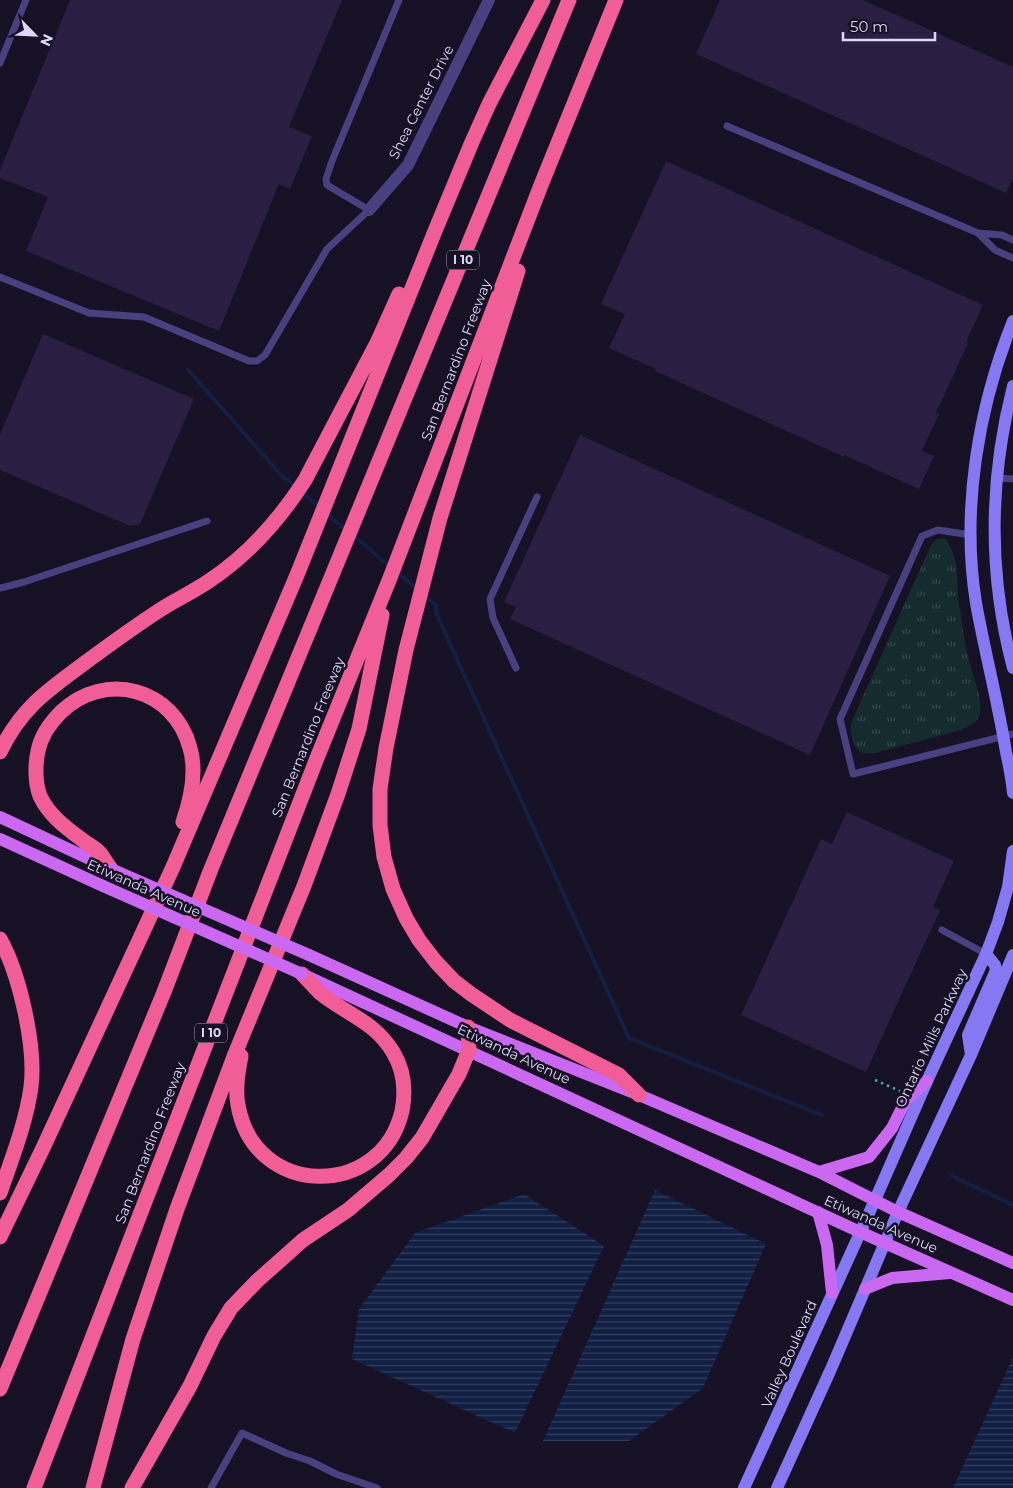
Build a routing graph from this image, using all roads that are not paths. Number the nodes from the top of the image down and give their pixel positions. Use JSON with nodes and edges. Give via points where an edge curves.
{"nodes":[{"id":1,"x":26,"y":0,"type":"edge"},
{"id":2,"x":399,"y":0,"type":"edge"},
{"id":3,"x":489,"y":0,"type":"edge"},
{"id":4,"x":543,"y":0,"type":"edge"},
{"id":5,"x":570,"y":0,"type":"edge"},
{"id":6,"x":616,"y":0,"type":"edge"},
{"id":7,"x":0,"y":64,"type":"edge"},
{"id":8,"x":489,"y":104,"type":"junction"},
{"id":9,"x":727,"y":126,"type":"dead end"},
{"id":10,"x":541,"y":185,"type":"junction"},
{"id":11,"x":369,"y":210,"type":"junction"},
{"id":12,"x":978,"y":233,"type":"junction"},
{"id":13,"x":1013,"y":240,"type":"edge"},
{"id":14,"x":1013,"y":258,"type":"edge"},
{"id":15,"x":0,"y":277,"type":"edge"},
{"id":16,"x":1013,"y":321,"type":"edge"},
{"id":17,"x":1013,"y":386,"type":"edge"},
{"id":18,"x":996,"y":478,"type":"junction"},
{"id":19,"x":1013,"y":479,"type":"edge"},
{"id":20,"x":537,"y":497,"type":"dead end"},
{"id":21,"x":207,"y":521,"type":"dead end"},
{"id":22,"x":971,"y":536,"type":"junction"},
{"id":23,"x":390,"y":578,"type":"junction"},
{"id":24,"x":0,"y":588,"type":"edge"},
{"id":25,"x":516,"y":668,"type":"dead end"},
{"id":26,"x":1013,"y":668,"type":"edge"},
{"id":27,"x":1008,"y":735,"type":"edge"},
{"id":28,"x":0,"y":752,"type":"edge"},
{"id":29,"x":1013,"y":793,"type":"edge"},
{"id":30,"x":0,"y":817,"type":"edge"},
{"id":31,"x":0,"y":839,"type":"edge"},
{"id":32,"x":1013,"y":851,"type":"edge"},
{"id":33,"x":111,"y":869,"type":"junction"},
{"id":34,"x":163,"y":886,"type":"junction"},
{"id":35,"x":942,"y":930,"type":"dead end"},
{"id":36,"x":0,"y":939,"type":"edge"},
{"id":37,"x":986,"y":954,"type":"junction"},
{"id":38,"x":1013,"y":955,"type":"edge"},
{"id":39,"x":302,"y":974,"type":"junction"},
{"id":40,"x":256,"y":1004,"type":"junction"},
{"id":41,"x":468,"y":1027,"type":"junction"},
{"id":42,"x":469,"y":1050,"type":"junction"},
{"id":43,"x":971,"y":1054,"type":"junction"},
{"id":44,"x":926,"y":1081,"type":"junction"},
{"id":45,"x":638,"y":1096,"type":"junction"},
{"id":46,"x":819,"y":1172,"type":"junction"},
{"id":47,"x":0,"y":1193,"type":"edge"},
{"id":48,"x":875,"y":1200,"type":"junction"},
{"id":49,"x":818,"y":1212,"type":"junction"},
{"id":50,"x":898,"y":1212,"type":"junction"},
{"id":51,"x":860,"y":1232,"type":"junction"},
{"id":52,"x":0,"y":1237,"type":"edge"},
{"id":53,"x":885,"y":1242,"type":"junction"},
{"id":54,"x":1013,"y":1263,"type":"edge"},
{"id":55,"x":952,"y":1272,"type":"junction"},
{"id":56,"x":865,"y":1289,"type":"junction"},
{"id":57,"x":832,"y":1293,"type":"junction"},
{"id":58,"x":1013,"y":1300,"type":"edge"},
{"id":59,"x":0,"y":1389,"type":"edge"},
{"id":60,"x":34,"y":1488,"type":"edge"},
{"id":61,"x":93,"y":1488,"type":"edge"},
{"id":62,"x":132,"y":1488,"type":"edge"},
{"id":63,"x":211,"y":1488,"type":"edge"},
{"id":64,"x":378,"y":1488,"type":"edge"},
{"id":65,"x":744,"y":1488,"type":"edge"},
{"id":66,"x":777,"y":1488,"type":"edge"}],
"edges":[{"from":1,"to":7,"type":"lane"},
{"from":2,"to":11,"type":"lane","via":[[326,179],[327,184]]},
{"from":3,"to":11,"type":"street","name":"Shea Center Drive","via":[[408,165]]},
{"from":4,"to":8,"type":"highway"},
{"from":5,"to":59,"type":"highway","number":"I 10","via":[[211,868],[160,1001]]},
{"from":6,"to":10,"type":"highway","name":"San Bernardino Freeway","number":"I 10"},
{"from":8,"to":28,"type":"highway","via":[[476,121],[447,182],[377,343],[293,498],[256,543],[208,582],[118,638],[35,700],[17,722]]},
{"from":8,"to":34,"type":"highway","via":[[438,222],[260,664]]},
{"from":9,"to":12,"type":"lane"},
{"from":10,"to":23,"type":"highway","name":"San Bernardino Freeway","number":"I 10"},
{"from":10,"to":45,"type":"highway","via":[[538,214],[504,312],[424,577],[386,748],[380,789],[380,825],[384,857],[399,904],[419,940],[436,962],[470,994],[510,1020],[619,1075]]},
{"from":11,"to":15,"type":"lane","via":[[327,249],[268,351],[257,361],[249,361],[144,317],[89,313]]},
{"from":12,"to":13,"type":"lane","via":[[1002,235]]},
{"from":12,"to":14,"type":"lane","via":[[994,250]]},
{"from":16,"to":22,"type":"main road","via":[[982,421]]},
{"from":17,"to":18,"type":"main road"},
{"from":18,"to":19,"type":"lane"},
{"from":18,"to":26,"type":"main road","via":[[993,520],[997,585]]},
{"from":20,"to":25,"type":"lane","via":[[490,599],[493,618]]},
{"from":21,"to":24,"type":"lane"},
{"from":22,"to":27,"type":"main road","via":[[977,605]]},
{"from":22,"to":27,"type":"lane","via":[[938,530],[922,536],[840,719],[853,774]]},
{"from":23,"to":40,"type":"highway","via":[[359,729],[304,886]]},
{"from":23,"to":60,"type":"highway","name":"San Bernardino Freeway","number":"I 10"},
{"from":27,"to":29,"type":"main road"},
{"from":30,"to":33,"type":"main road","name":"Etiwanda Avenue"},
{"from":31,"to":39,"type":"main road","name":"Etiwanda Avenue","bridge":true},
{"from":32,"to":37,"type":"main road","name":"Ontario Mills Parkway","via":[[1008,886]]},
{"from":33,"to":34,"type":"highway","via":[[99,852],[47,808],[40,795],[36,762],[45,732],[68,706],[90,693],[117,689],[137,691],[168,710],[185,734],[190,748],[192,783],[186,813],[164,870]]},
{"from":33,"to":41,"type":"main road","name":"Etiwanda Avenue","bridge":true},
{"from":34,"to":52,"type":"highway"},
{"from":35,"to":37,"type":"lane"},
{"from":36,"to":47,"type":"highway","via":[[24,1006],[32,1060],[31,1085],[20,1136]]},
{"from":37,"to":43,"type":"main road","via":[[996,970],[968,1035]]},
{"from":37,"to":44,"type":"main road","name":"Ontario Mills Parkway"},
{"from":38,"to":43,"type":"main road"},
{"from":39,"to":40,"type":"highway","via":[[320,992],[372,1027],[386,1042],[400,1067],[404,1092],[398,1124],[384,1146],[363,1164],[330,1175],[300,1174],[278,1166],[253,1144],[238,1105],[237,1083]]},
{"from":39,"to":42,"type":"main road","name":"Etiwanda Avenue"},
{"from":40,"to":61,"type":"highway","via":[[154,1275],[133,1339]]},
{"from":41,"to":42,"type":"highway"},
{"from":41,"to":45,"type":"main road","name":"Etiwanda Avenue"},
{"from":42,"to":49,"type":"main road","name":"Etiwanda Avenue"},
{"from":42,"to":62,"type":"highway","via":[[450,1091],[406,1158],[348,1210],[303,1240],[231,1308]]},
{"from":43,"to":50,"type":"main road"},
{"from":44,"to":46,"type":"main road","via":[[906,1100],[892,1128],[869,1157]]},
{"from":44,"to":48,"type":"main road","name":"Ontario Mills Parkway"},
{"from":45,"to":46,"type":"main road","name":"Etiwanda Avenue"},
{"from":46,"to":48,"type":"main road","name":"Etiwanda Avenue"},
{"from":48,"to":50,"type":"main road","name":"Etiwanda Avenue"},
{"from":48,"to":51,"type":"main road","name":"Ontario Mills Parkway"},
{"from":49,"to":51,"type":"main road","name":"Etiwanda Avenue"},
{"from":49,"to":57,"type":"main road","via":[[827,1245]]},
{"from":50,"to":53,"type":"main road"},
{"from":50,"to":54,"type":"main road","name":"Etiwanda Avenue"},
{"from":51,"to":53,"type":"main road","name":"Etiwanda Avenue"},
{"from":51,"to":57,"type":"main road","name":"Valley Boulevard"},
{"from":53,"to":55,"type":"main road","name":"Etiwanda Avenue"},
{"from":53,"to":56,"type":"main road"},
{"from":55,"to":56,"type":"main road","via":[[892,1278]]},
{"from":55,"to":58,"type":"main road","name":"Etiwanda Avenue"},
{"from":56,"to":66,"type":"main road"},
{"from":57,"to":65,"type":"main road","name":"Valley Boulevard"},
{"from":63,"to":64,"type":"lane","via":[[242,1433],[336,1474]]}]}
